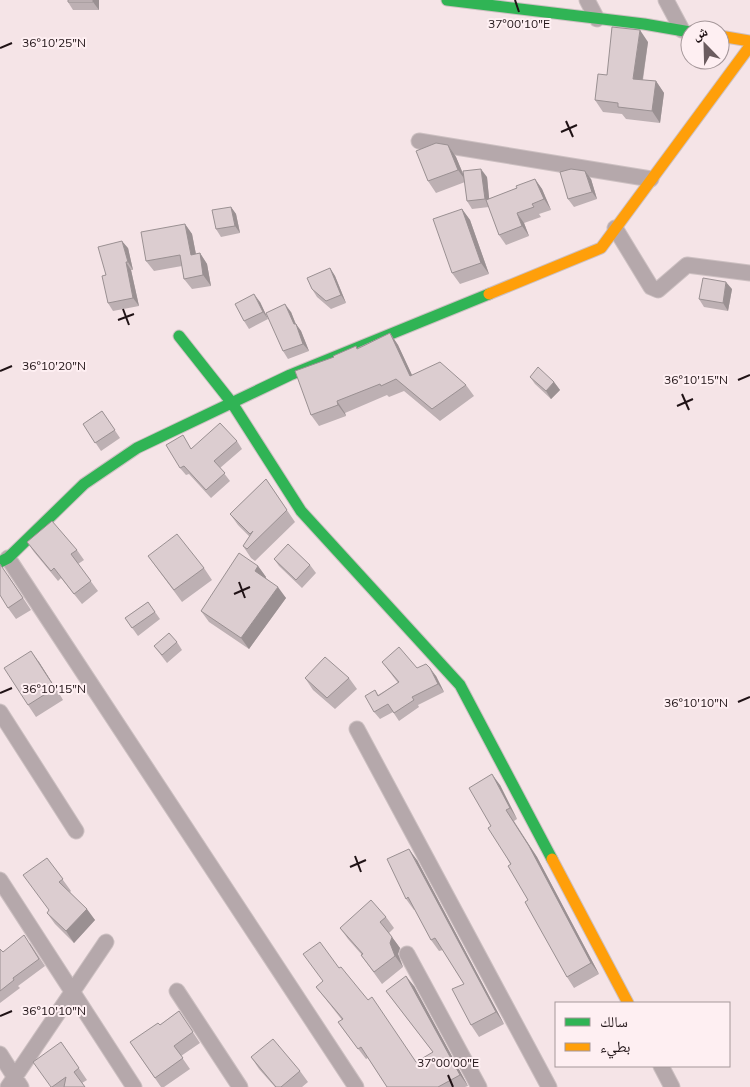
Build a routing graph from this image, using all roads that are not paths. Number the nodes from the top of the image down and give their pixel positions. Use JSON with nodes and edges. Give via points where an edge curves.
{"nodes":[{"id":1,"x":447,"y":0,"type":"edge"},
{"id":2,"x":587,"y":0,"type":"edge"},
{"id":3,"x":666,"y":0,"type":"edge"},
{"id":4,"x":597,"y":19,"type":"junction"},
{"id":5,"x":680,"y":22,"type":"edge"},
{"id":6,"x":680,"y":30,"type":"edge"},
{"id":7,"x":730,"y":38,"type":"edge"},
{"id":8,"x":750,"y":41,"type":"edge"},
{"id":9,"x":750,"y":46,"type":"edge"},
{"id":10,"x":419,"y":141,"type":"dead end"},
{"id":11,"x":651,"y":180,"type":"junction"},
{"id":12,"x":615,"y":228,"type":"junction"},
{"id":13,"x":750,"y":273,"type":"edge"},
{"id":14,"x":179,"y":336,"type":"dead end"},
{"id":15,"x":232,"y":403,"type":"junction"},
{"id":16,"x":4,"y":560,"type":"edge"},
{"id":17,"x":0,"y":712,"type":"edge"},
{"id":18,"x":357,"y":729,"type":"dead end"},
{"id":19,"x":76,"y":831,"type":"dead end"},
{"id":20,"x":0,"y":880,"type":"edge"},
{"id":21,"x":106,"y":942,"type":"dead end"},
{"id":22,"x":407,"y":954,"type":"dead end"},
{"id":23,"x":177,"y":991,"type":"dead end"},
{"id":24,"x":72,"y":992,"type":"junction"},
{"id":25,"x":627,"y":1002,"type":"edge"},
{"id":26,"x":0,"y":1054,"type":"edge"},
{"id":27,"x":662,"y":1067,"type":"edge"},
{"id":28,"x":14,"y":1084,"type":"edge"},
{"id":29,"x":134,"y":1087,"type":"edge"},
{"id":30,"x":240,"y":1087,"type":"edge"},
{"id":31,"x":356,"y":1087,"type":"edge"},
{"id":32,"x":479,"y":1087,"type":"edge"},
{"id":33,"x":549,"y":1087,"type":"edge"},
{"id":34,"x":672,"y":1087,"type":"edge"}],
"edges":[{"from":1,"to":4,"type":"street"},
{"from":2,"to":4,"type":"street"},
{"from":3,"to":5,"type":"street"},
{"from":4,"to":6,"type":"street"},
{"from":7,"to":8,"type":"street"},
{"from":9,"to":11,"type":"street"},
{"from":10,"to":11,"type":"street"},
{"from":11,"to":12,"type":"street"},
{"from":12,"to":13,"type":"street","via":[[651,287],[658,290],[687,265]]},
{"from":12,"to":15,"type":"street","via":[[601,248],[290,375]]},
{"from":14,"to":15,"type":"street"},
{"from":15,"to":16,"type":"street","via":[[137,448],[84,484]]},
{"from":15,"to":25,"type":"street","via":[[301,511],[460,685]]},
{"from":16,"to":31,"type":"street"},
{"from":17,"to":19,"type":"street"},
{"from":18,"to":33,"type":"street"},
{"from":20,"to":24,"type":"street"},
{"from":21,"to":24,"type":"street"},
{"from":22,"to":32,"type":"street"},
{"from":23,"to":30,"type":"street"},
{"from":24,"to":28,"type":"street"},
{"from":24,"to":29,"type":"street"},
{"from":26,"to":28,"type":"street"},
{"from":27,"to":34,"type":"street"}]}
